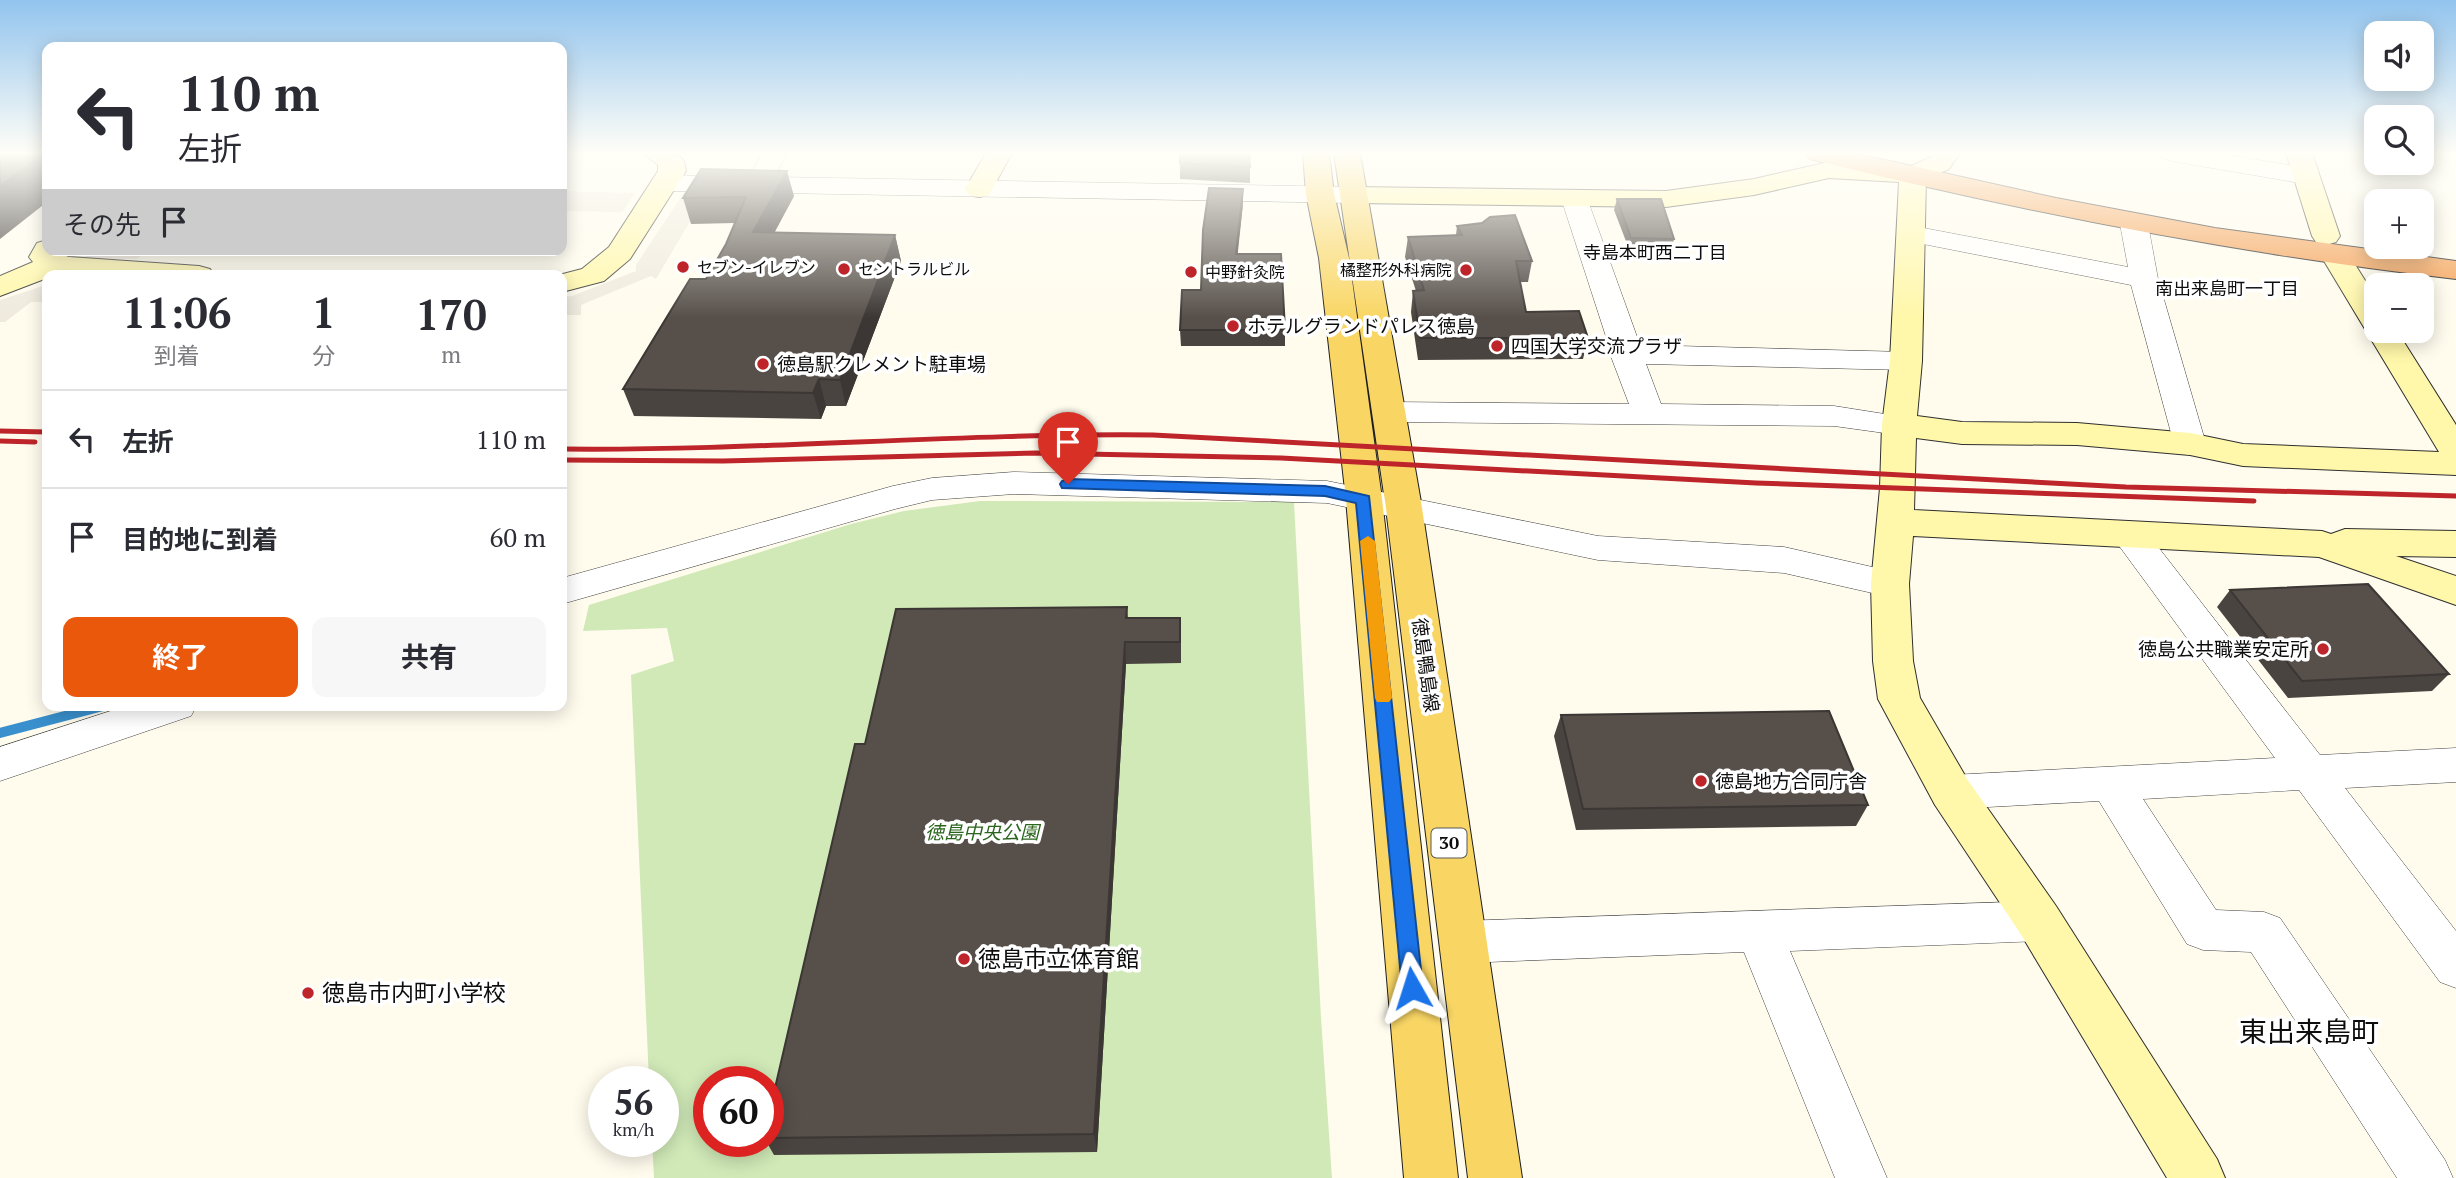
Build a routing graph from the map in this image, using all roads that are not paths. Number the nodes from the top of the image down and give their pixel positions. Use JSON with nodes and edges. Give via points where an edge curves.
{"nodes":[{"id":1,"x":644,"y":208,"type":"edge"},
{"id":2,"x":1323,"y":208,"type":"edge"},
{"id":3,"x":1356,"y":208,"type":"edge"},
{"id":4,"x":1577,"y":208,"type":"edge"},
{"id":5,"x":1917,"y":208,"type":"edge"},
{"id":6,"x":2081,"y":208,"type":"edge"},
{"id":7,"x":2151,"y":208,"type":"edge"},
{"id":8,"x":2318,"y":208,"type":"edge"},
{"id":9,"x":2134,"y":224,"type":"junction"},
{"id":10,"x":1913,"y":234,"type":"junction"},
{"id":11,"x":2364,"y":242,"type":"edge"},
{"id":12,"x":2331,"y":246,"type":"junction"},
{"id":13,"x":2434,"y":247,"type":"edge"},
{"id":14,"x":2456,"y":249,"type":"edge"},
{"id":15,"x":50,"y":257,"type":"edge"},
{"id":16,"x":145,"y":270,"type":"edge"},
{"id":17,"x":2456,"y":270,"type":"edge"},
{"id":18,"x":2144,"y":279,"type":"junction"},
{"id":19,"x":567,"y":282,"type":"edge"},
{"id":20,"x":0,"y":287,"type":"edge"},
{"id":21,"x":2364,"y":302,"type":"edge"},
{"id":22,"x":2388,"y":343,"type":"edge"},
{"id":23,"x":1625,"y":354,"type":"junction"},
{"id":24,"x":1906,"y":361,"type":"junction"},
{"id":25,"x":1389,"y":412,"type":"junction"},
{"id":26,"x":1648,"y":414,"type":"junction"},
{"id":27,"x":1899,"y":425,"type":"junction"},
{"id":28,"x":2190,"y":444,"type":"junction"},
{"id":29,"x":2456,"y":452,"type":"edge"},
{"id":30,"x":2456,"y":464,"type":"edge"},
{"id":31,"x":1384,"y":504,"type":"junction"},
{"id":32,"x":1894,"y":522,"type":"junction"},
{"id":33,"x":2129,"y":534,"type":"junction"},
{"id":34,"x":2322,"y":544,"type":"junction"},
{"id":35,"x":2456,"y":544,"type":"edge"},
{"id":36,"x":1890,"y":584,"type":"junction"},
{"id":37,"x":567,"y":591,"type":"edge"},
{"id":38,"x":2452,"y":593,"type":"edge"},
{"id":39,"x":159,"y":711,"type":"edge"},
{"id":40,"x":0,"y":764,"type":"edge"},
{"id":41,"x":2456,"y":765,"type":"edge"},
{"id":42,"x":2310,"y":773,"type":"junction"},
{"id":43,"x":2111,"y":784,"type":"junction"},
{"id":44,"x":1951,"y":792,"type":"junction"},
{"id":45,"x":2039,"y":921,"type":"junction"},
{"id":46,"x":1759,"y":932,"type":"junction"},
{"id":47,"x":1463,"y":942,"type":"junction"},
{"id":48,"x":2456,"y":967,"type":"edge"},
{"id":49,"x":1431,"y":1178,"type":"edge"},
{"id":50,"x":1495,"y":1178,"type":"edge"},
{"id":51,"x":1861,"y":1178,"type":"edge"},
{"id":52,"x":2198,"y":1178,"type":"edge"},
{"id":53,"x":2427,"y":1178,"type":"edge"}],
"edges":[{"from":1,"to":19,"type":"street","via":[[620,253],[593,275]]},
{"from":2,"to":31,"type":"main road","name":"徳島鴨島線","number":"30"},
{"from":3,"to":25,"type":"main road","name":"徳島鴨島線","number":"30"},
{"from":4,"to":23,"type":"street"},
{"from":5,"to":10,"type":"street"},
{"from":6,"to":9,"type":"highway"},
{"from":7,"to":12,"type":"highway"},
{"from":8,"to":12,"type":"street"},
{"from":9,"to":12,"type":"highway"},
{"from":9,"to":18,"type":"street"},
{"from":10,"to":18,"type":"street"},
{"from":10,"to":24,"type":"street"},
{"from":11,"to":12,"type":"highway"},
{"from":12,"to":17,"type":"highway"},
{"from":12,"to":21,"type":"street"},
{"from":13,"to":14,"type":"highway"},
{"from":15,"to":16,"type":"street","via":[[76,268]]},
{"from":15,"to":20,"type":"street"},
{"from":18,"to":28,"type":"street"},
{"from":22,"to":29,"type":"street"},
{"from":23,"to":24,"type":"street"},
{"from":23,"to":26,"type":"street"},
{"from":24,"to":27,"type":"street"},
{"from":25,"to":26,"type":"street"},
{"from":25,"to":31,"type":"main road","name":"徳島鴨島線","number":"30"},
{"from":26,"to":27,"type":"street","via":[[1834,416]]},
{"from":27,"to":28,"type":"street","via":[[1962,433],[2077,435]]},
{"from":27,"to":32,"type":"street"},
{"from":28,"to":30,"type":"street","via":[[2244,455]]},
{"from":31,"to":36,"type":"street","via":[[1598,548],[1783,560]]},
{"from":31,"to":37,"type":"street","via":[[1325,491],[1014,483],[932,489]]},
{"from":31,"to":47,"type":"main road","name":"徳島鴨島線","number":"30"},
{"from":31,"to":49,"type":"main road","name":"徳島鴨島線","number":"30"},
{"from":32,"to":33,"type":"street"},
{"from":32,"to":36,"type":"street"},
{"from":33,"to":34,"type":"street"},
{"from":33,"to":42,"type":"street"},
{"from":34,"to":35,"type":"street"},
{"from":34,"to":38,"type":"street"},
{"from":36,"to":44,"type":"street","via":[[1899,699]]},
{"from":39,"to":40,"type":"street"},
{"from":41,"to":42,"type":"street"},
{"from":42,"to":43,"type":"street"},
{"from":42,"to":48,"type":"street"},
{"from":43,"to":44,"type":"street"},
{"from":43,"to":53,"type":"street","via":[[2203,930],[2264,932]]},
{"from":44,"to":45,"type":"street"},
{"from":45,"to":46,"type":"street"},
{"from":45,"to":52,"type":"street"},
{"from":46,"to":47,"type":"street"},
{"from":46,"to":51,"type":"street"},
{"from":47,"to":50,"type":"main road","name":"徳島鴨島線","number":"30"}]}
